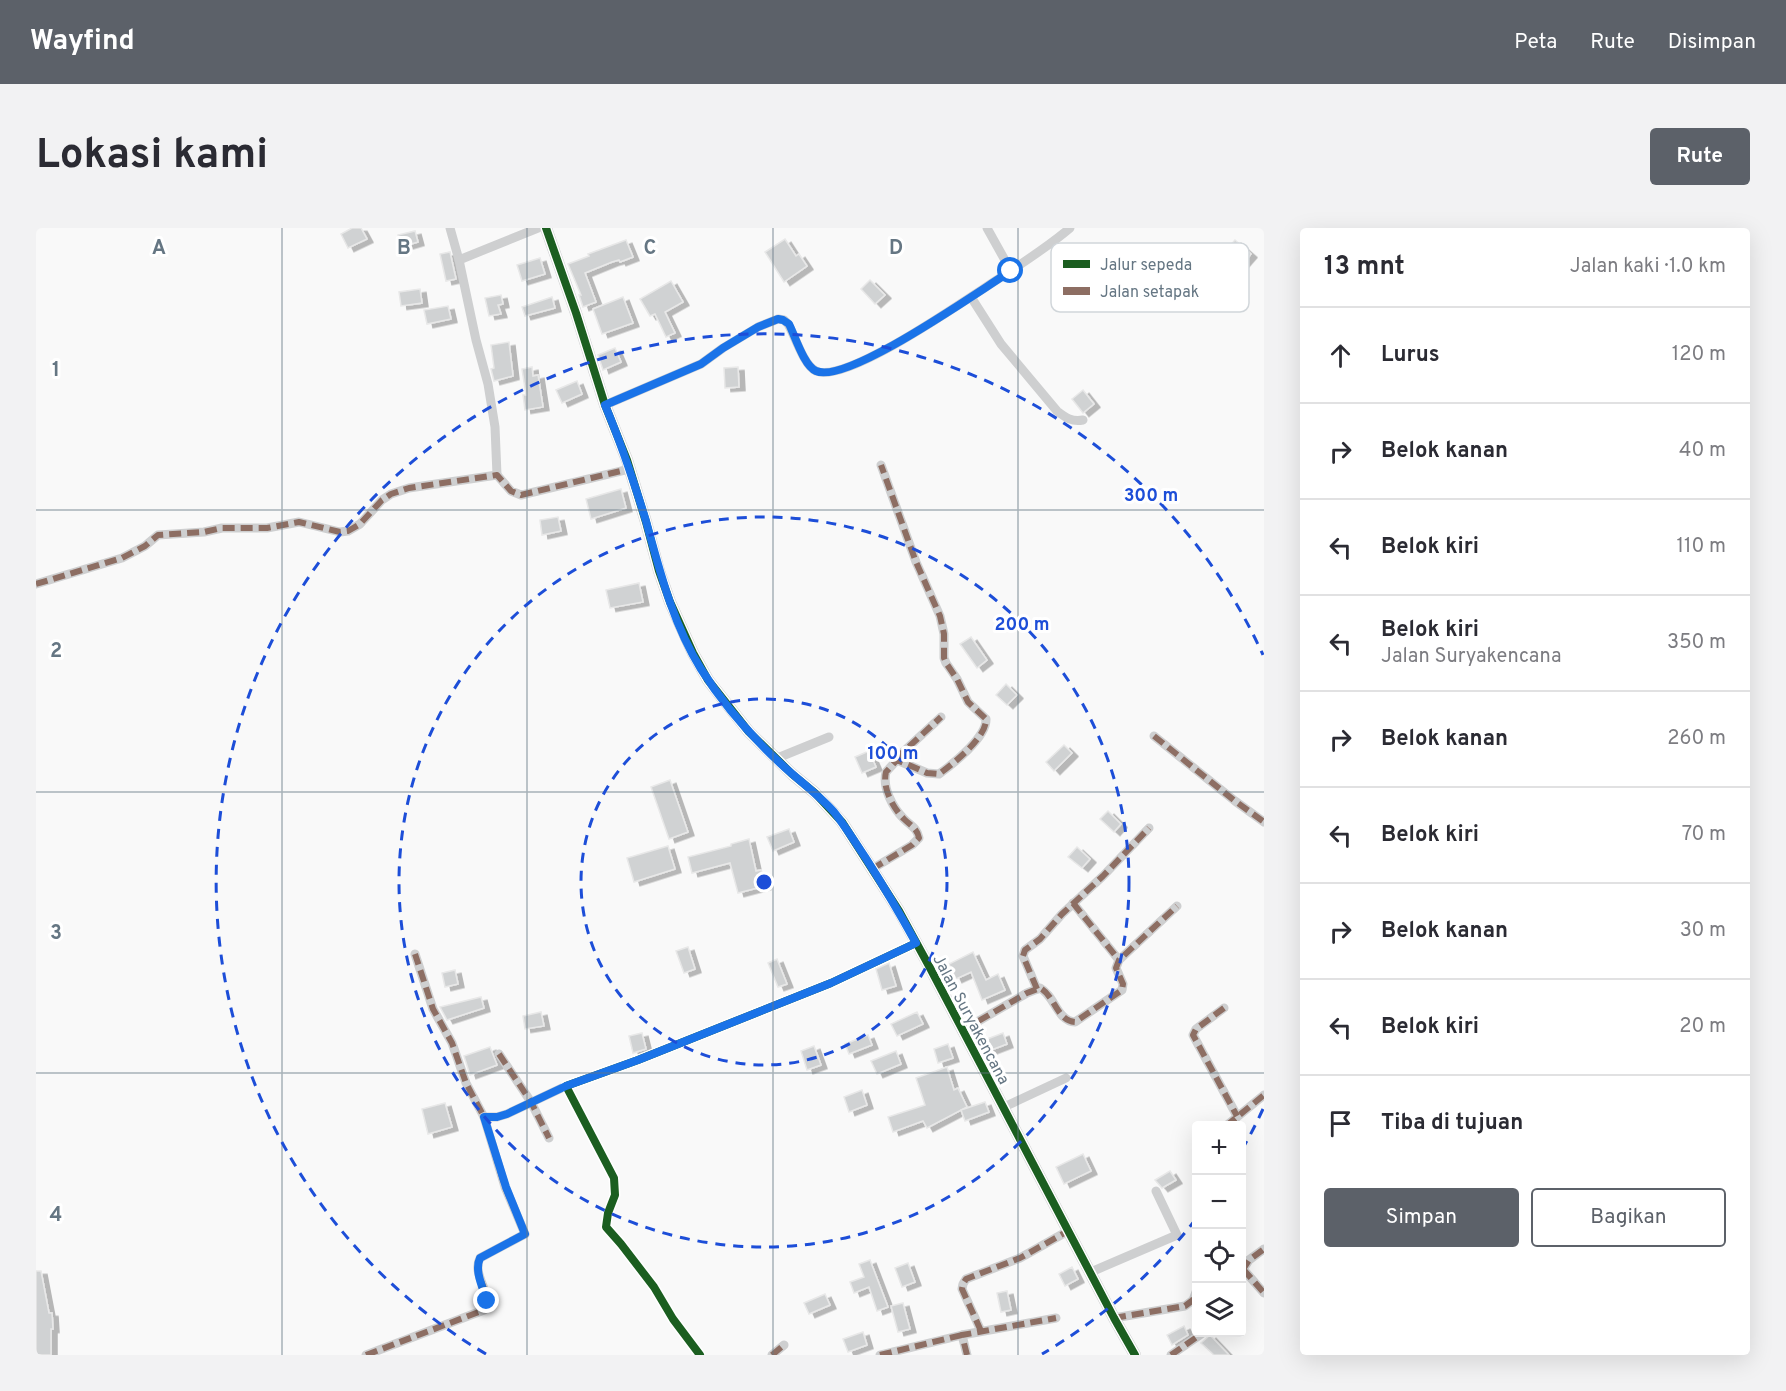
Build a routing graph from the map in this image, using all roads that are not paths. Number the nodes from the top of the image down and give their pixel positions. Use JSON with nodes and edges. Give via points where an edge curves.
{"nodes":[{"id":1,"x":450,"y":228,"type":"edge"},
{"id":2,"x":538,"y":228,"type":"edge"},
{"id":3,"x":546,"y":228,"type":"edge"},
{"id":4,"x":987,"y":228,"type":"edge"},
{"id":5,"x":1070,"y":228,"type":"edge"},
{"id":6,"x":1051,"y":243,"type":"edge"},
{"id":7,"x":1051,"y":243,"type":"edge"},
{"id":8,"x":459,"y":260,"type":"junction"},
{"id":9,"x":1011,"y":271,"type":"junction"},
{"id":10,"x":971,"y":297,"type":"junction"},
{"id":11,"x":605,"y":405,"type":"junction"},
{"id":12,"x":1083,"y":420,"type":"dead end"},
{"id":13,"x":881,"y":465,"type":"dead end"},
{"id":14,"x":629,"y":469,"type":"junction"},
{"id":15,"x":497,"y":475,"type":"junction"},
{"id":16,"x":36,"y":584,"type":"edge"},
{"id":17,"x":940,"y":717,"type":"dead end"},
{"id":18,"x":1154,"y":736,"type":"dead end"},
{"id":19,"x":829,"y":737,"type":"dead end"},
{"id":20,"x":775,"y":759,"type":"junction"},
{"id":21,"x":897,"y":760,"type":"junction"},
{"id":22,"x":1264,"y":822,"type":"edge"},
{"id":23,"x":1149,"y":828,"type":"dead end"},
{"id":24,"x":872,"y":868,"type":"junction"},
{"id":25,"x":1073,"y":903,"type":"junction"},
{"id":26,"x":1177,"y":906,"type":"dead end"},
{"id":27,"x":916,"y":943,"type":"junction"},
{"id":28,"x":415,"y":954,"type":"dead end"},
{"id":29,"x":1119,"y":960,"type":"junction"},
{"id":30,"x":1037,"y":989,"type":"junction"},
{"id":31,"x":1224,"y":1008,"type":"dead end"},
{"id":32,"x":963,"y":1030,"type":"junction"},
{"id":33,"x":499,"y":1054,"type":"dead end"},
{"id":34,"x":1066,"y":1078,"type":"dead end"},
{"id":35,"x":566,"y":1086,"type":"junction"},
{"id":36,"x":1264,"y":1095,"type":"edge"},
{"id":37,"x":531,"y":1102,"type":"junction"},
{"id":38,"x":1004,"y":1107,"type":"junction"},
{"id":39,"x":1237,"y":1116,"type":"junction"},
{"id":40,"x":484,"y":1117,"type":"junction"},
{"id":41,"x":1231,"y":1121,"type":"edge"},
{"id":42,"x":549,"y":1138,"type":"dead end"},
{"id":43,"x":1156,"y":1191,"type":"dead end"},
{"id":44,"x":1068,"y":1231,"type":"junction"},
{"id":45,"x":1264,"y":1249,"type":"edge"},
{"id":46,"x":1246,"y":1264,"type":"edge"},
{"id":47,"x":1091,"y":1272,"type":"junction"},
{"id":48,"x":1246,"y":1274,"type":"edge"},
{"id":49,"x":1264,"y":1293,"type":"edge"},
{"id":50,"x":1192,"y":1301,"type":"edge"},
{"id":51,"x":1056,"y":1318,"type":"dead end"},
{"id":52,"x":1114,"y":1318,"type":"junction"},
{"id":53,"x":981,"y":1331,"type":"junction"},
{"id":54,"x":962,"y":1335,"type":"junction"},
{"id":55,"x":1197,"y":1337,"type":"edge"},
{"id":56,"x":784,"y":1345,"type":"dead end"},
{"id":57,"x":366,"y":1355,"type":"edge"},
{"id":58,"x":700,"y":1355,"type":"edge"},
{"id":59,"x":772,"y":1355,"type":"edge"},
{"id":60,"x":880,"y":1355,"type":"edge"},
{"id":61,"x":967,"y":1355,"type":"edge"},
{"id":62,"x":1135,"y":1355,"type":"edge"},
{"id":63,"x":1170,"y":1355,"type":"edge"}],
"edges":[{"from":1,"to":8,"type":"street"},
{"from":2,"to":8,"type":"street"},
{"from":3,"to":11,"type":"street","name":"Jalan Suryakencana"},
{"from":4,"to":9,"type":"street"},
{"from":5,"to":7,"type":"street"},
{"from":6,"to":9,"type":"street"},
{"from":8,"to":15,"type":"street","via":[[488,384]]},
{"from":9,"to":10,"type":"street"},
{"from":10,"to":11,"type":"street","via":[[883,351],[827,372],[808,366],[795,336],[786,322],[778,319],[758,327],[701,364]]},
{"from":10,"to":12,"type":"street","via":[[1001,344],[1057,411],[1067,419]]},
{"from":11,"to":14,"type":"street","name":"Jalan Suryakencana"},
{"from":13,"to":21,"type":"street","via":[[940,616],[946,663],[968,702],[986,718],[984,730],[939,774],[927,774]]},
{"from":14,"to":15,"type":"street","via":[[521,495],[511,491]]},
{"from":14,"to":20,"type":"street","name":"Jalan Suryakencana","via":[[659,572],[693,654],[736,717]]},
{"from":15,"to":16,"type":"street","via":[[391,494],[348,531],[299,522],[267,528],[158,535],[122,558]]},
{"from":17,"to":21,"type":"street"},
{"from":18,"to":22,"type":"street"},
{"from":19,"to":20,"type":"street"},
{"from":20,"to":24,"type":"street","name":"Jalan Suryakencana","via":[[834,812]]},
{"from":21,"to":24,"type":"street","via":[[886,772],[885,783],[898,811],[919,838]]},
{"from":23,"to":25,"type":"street"},
{"from":24,"to":27,"type":"street","name":"Jalan Suryakencana"},
{"from":25,"to":29,"type":"street"},
{"from":25,"to":30,"type":"street","via":[[1024,953]]},
{"from":26,"to":29,"type":"street"},
{"from":27,"to":32,"type":"street","name":"Jalan Suryakencana"},
{"from":27,"to":35,"type":"street","via":[[831,983]]},
{"from":28,"to":40,"type":"street","via":[[433,1009]]},
{"from":29,"to":30,"type":"street","via":[[1116,968],[1123,989],[1075,1022],[1065,1019],[1048,993]]},
{"from":30,"to":32,"type":"street"},
{"from":31,"to":39,"type":"street","via":[[1193,1035]]},
{"from":32,"to":38,"type":"street","name":"Jalan Suryakencana"},
{"from":33,"to":37,"type":"street"},
{"from":34,"to":38,"type":"street"},
{"from":35,"to":37,"type":"street"},
{"from":35,"to":58,"type":"street","via":[[614,1178],[615,1195],[606,1227],[654,1287]]},
{"from":36,"to":39,"type":"street"},
{"from":37,"to":40,"type":"street","via":[[507,1114]]},
{"from":37,"to":42,"type":"street"},
{"from":38,"to":44,"type":"street","name":"Jalan Suryakencana"},
{"from":39,"to":41,"type":"street"},
{"from":40,"to":57,"type":"street","via":[[525,1234],[483,1255],[478,1262],[487,1301],[484,1310]]},
{"from":43,"to":47,"type":"street","via":[[1177,1235]]},
{"from":44,"to":47,"type":"street","name":"Jalan Suryakencana"},
{"from":44,"to":53,"type":"street","via":[[1020,1258],[966,1279],[962,1289]]},
{"from":45,"to":46,"type":"street"},
{"from":47,"to":52,"type":"street","name":"Jalan Suryakencana"},
{"from":48,"to":49,"type":"street"},
{"from":50,"to":52,"type":"street","via":[[1185,1306]]},
{"from":51,"to":53,"type":"street"},
{"from":52,"to":62,"type":"street","name":"Jalan Suryakencana"},
{"from":53,"to":54,"type":"street"},
{"from":54,"to":60,"type":"street"},
{"from":54,"to":61,"type":"street"},
{"from":55,"to":63,"type":"street"},
{"from":56,"to":59,"type":"street"}]}
